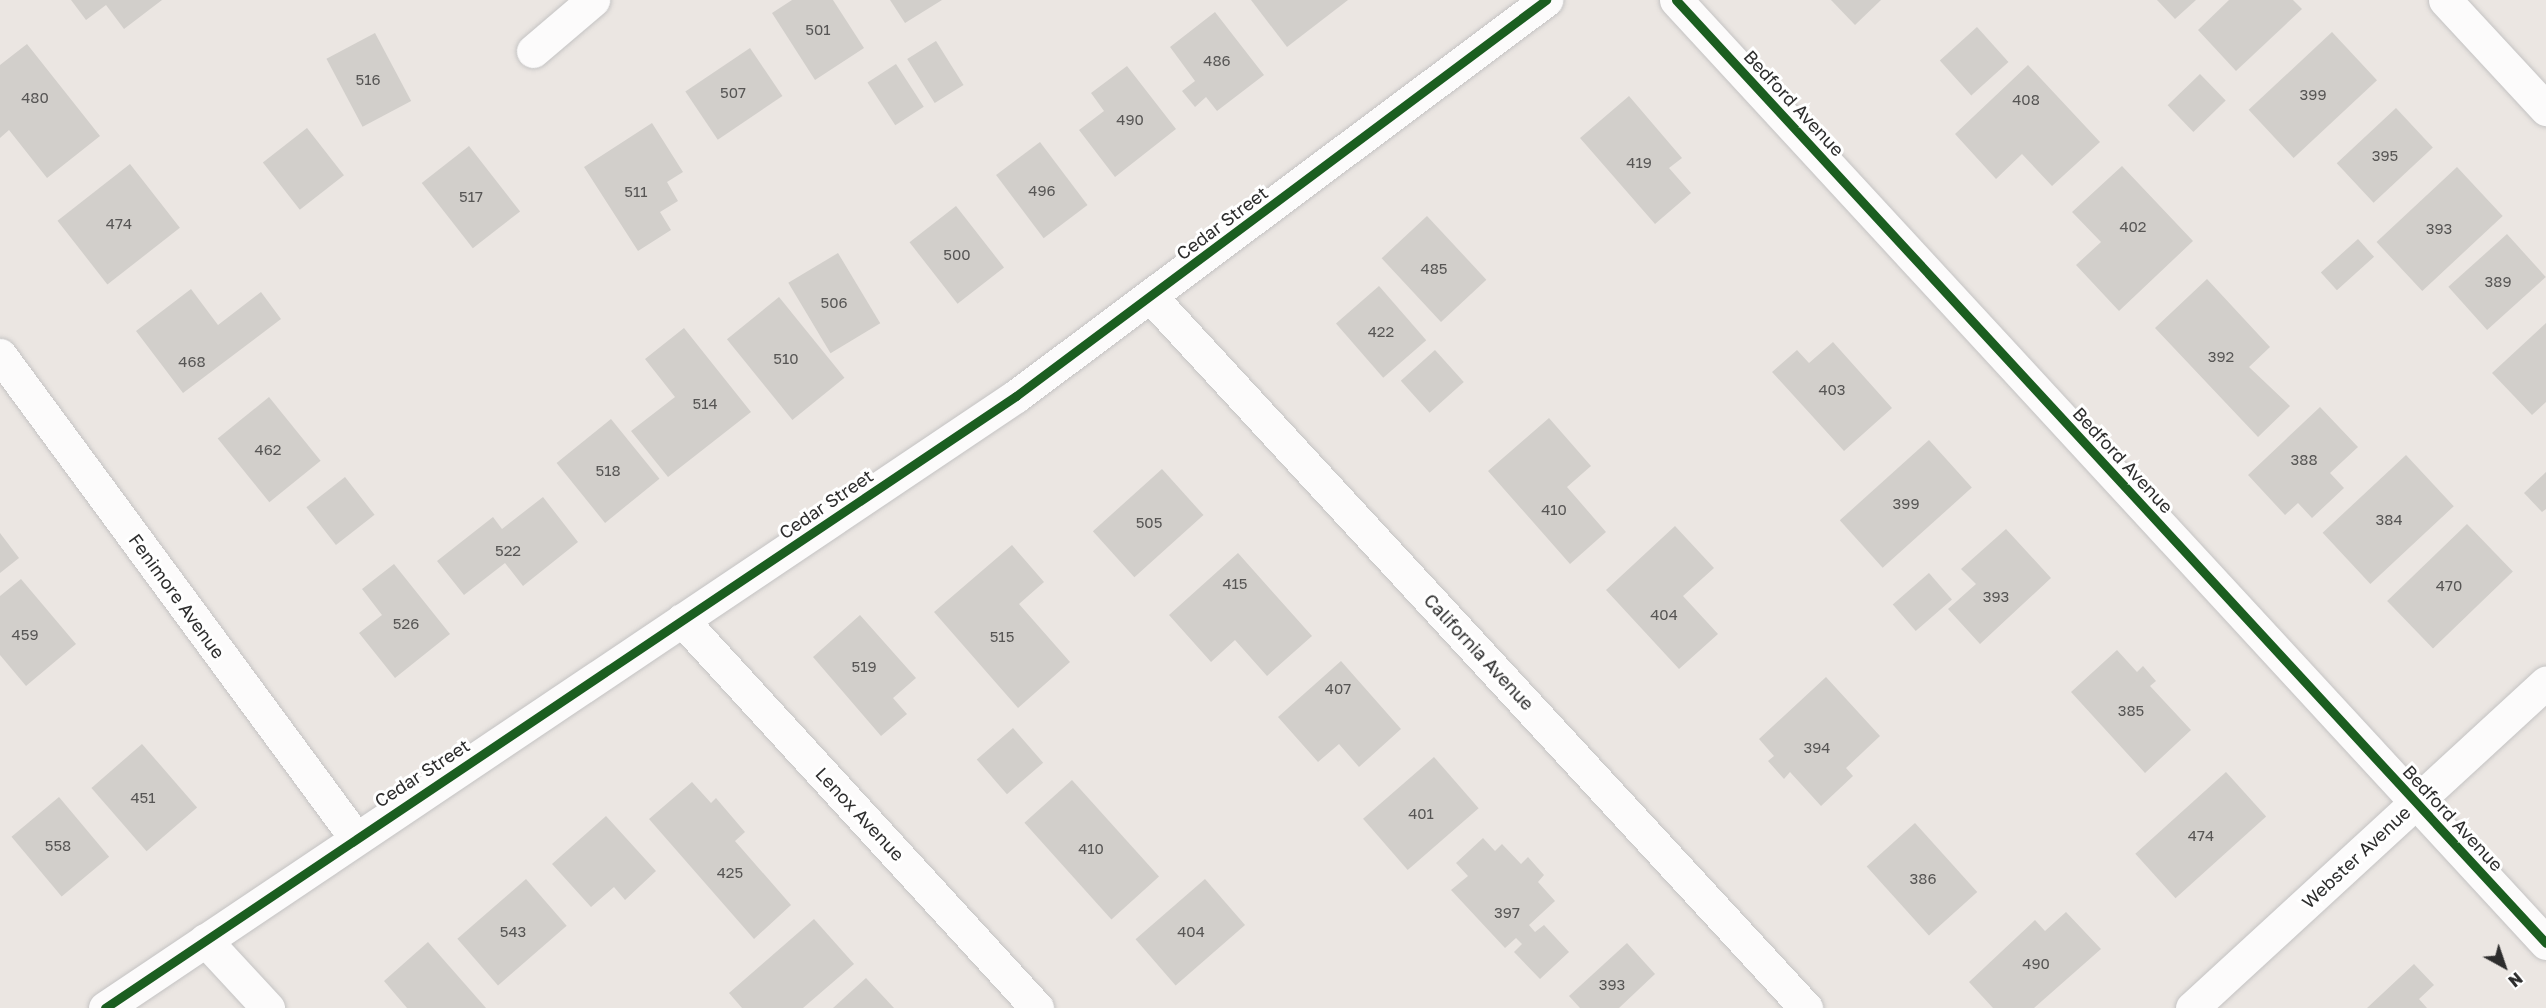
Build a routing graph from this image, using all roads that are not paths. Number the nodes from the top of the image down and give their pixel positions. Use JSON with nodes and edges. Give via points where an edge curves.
{"nodes":[{"id":1,"x":593,"y":0,"type":"edge"},
{"id":2,"x":1546,"y":0,"type":"edge"},
{"id":3,"x":1676,"y":0,"type":"edge"},
{"id":4,"x":2445,"y":0,"type":"edge"},
{"id":5,"x":533,"y":51,"type":"dead end"},
{"id":6,"x":2546,"y":109,"type":"edge"},
{"id":7,"x":1151,"y":297,"type":"junction"},
{"id":8,"x":0,"y":355,"type":"edge"},
{"id":9,"x":682,"y":620,"type":"junction"},
{"id":10,"x":2546,"y":682,"type":"edge"},
{"id":11,"x":2416,"y":802,"type":"junction"},
{"id":12,"x":355,"y":837,"type":"junction"},
{"id":13,"x":205,"y":940,"type":"junction"},
{"id":14,"x":2546,"y":943,"type":"edge"},
{"id":15,"x":105,"y":1008,"type":"edge"},
{"id":16,"x":268,"y":1008,"type":"edge"},
{"id":17,"x":1038,"y":1008,"type":"edge"},
{"id":18,"x":1806,"y":1008,"type":"edge"},
{"id":19,"x":2192,"y":1008,"type":"edge"}],
"edges":[{"from":1,"to":5,"type":"street"},
{"from":2,"to":7,"type":"street","name":"Cedar Street"},
{"from":3,"to":11,"type":"street","name":"Bedford Avenue"},
{"from":4,"to":6,"type":"street"},
{"from":7,"to":9,"type":"street","name":"Cedar Street","via":[[1016,396]]},
{"from":7,"to":18,"type":"street","name":"California Avenue"},
{"from":8,"to":12,"type":"street","name":"Fenimore Avenue"},
{"from":9,"to":12,"type":"street","name":"Cedar Street"},
{"from":9,"to":17,"type":"street","name":"Lenox Avenue"},
{"from":10,"to":11,"type":"street","name":"Webster Avenue"},
{"from":11,"to":14,"type":"street","name":"Bedford Avenue"},
{"from":11,"to":19,"type":"street","name":"Webster Avenue"},
{"from":12,"to":13,"type":"street","name":"Cedar Street"},
{"from":13,"to":15,"type":"street","name":"Cedar Street"},
{"from":13,"to":16,"type":"street"}]}
